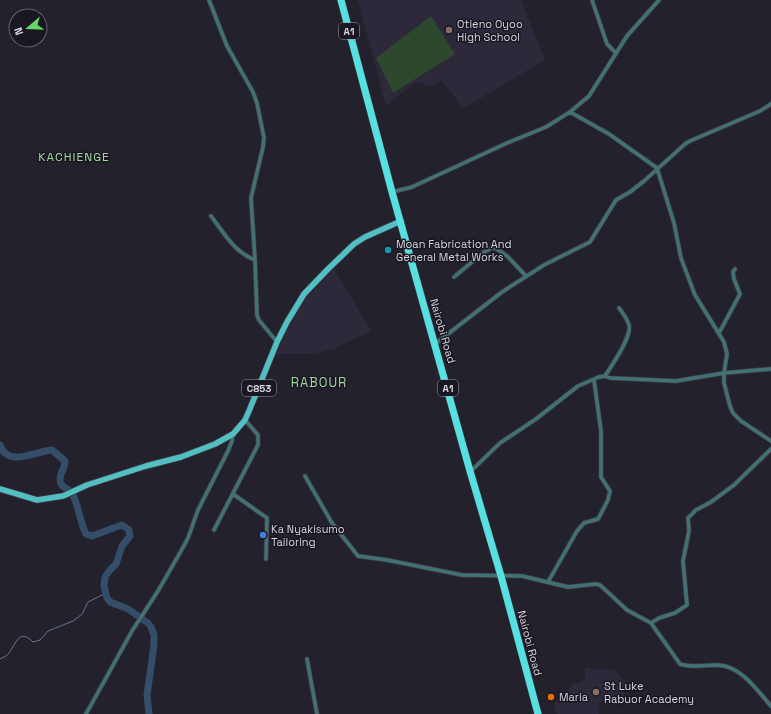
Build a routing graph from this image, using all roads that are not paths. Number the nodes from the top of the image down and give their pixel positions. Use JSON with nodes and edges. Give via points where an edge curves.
{"nodes":[{"id":1,"x":209,"y":0,"type":"edge"},
{"id":2,"x":340,"y":0,"type":"edge"},
{"id":3,"x":592,"y":0,"type":"edge"},
{"id":4,"x":659,"y":0,"type":"edge"},
{"id":5,"x":616,"y":53,"type":"junction"},
{"id":6,"x":771,"y":104,"type":"edge"},
{"id":7,"x":570,"y":112,"type":"junction"},
{"id":8,"x":657,"y":168,"type":"junction"},
{"id":9,"x":392,"y":192,"type":"junction"},
{"id":10,"x":211,"y":216,"type":"dead end"},
{"id":11,"x":401,"y":221,"type":"junction"},
{"id":12,"x":255,"y":260,"type":"junction"},
{"id":13,"x":734,"y":269,"type":"dead end"},
{"id":14,"x":526,"y":276,"type":"junction"},
{"id":15,"x":454,"y":277,"type":"dead end"},
{"id":16,"x":619,"y":308,"type":"dead end"},
{"id":17,"x":719,"y":333,"type":"junction"},
{"id":18,"x":277,"y":342,"type":"junction"},
{"id":19,"x":435,"y":344,"type":"junction"},
{"id":20,"x":771,"y":369,"type":"edge"},
{"id":21,"x":724,"y":373,"type":"junction"},
{"id":22,"x":605,"y":376,"type":"junction"},
{"id":23,"x":594,"y":380,"type":"junction"},
{"id":24,"x":245,"y":420,"type":"junction"},
{"id":25,"x":233,"y":434,"type":"junction"},
{"id":26,"x":771,"y":441,"type":"edge"},
{"id":27,"x":771,"y":450,"type":"edge"},
{"id":28,"x":470,"y":471,"type":"junction"},
{"id":29,"x":305,"y":476,"type":"dead end"},
{"id":30,"x":0,"y":489,"type":"edge"},
{"id":31,"x":233,"y":494,"type":"junction"},
{"id":32,"x":214,"y":530,"type":"dead end"},
{"id":33,"x":266,"y":558,"type":"dead end"},
{"id":34,"x":501,"y":576,"type":"junction"},
{"id":35,"x":548,"y":582,"type":"junction"},
{"id":36,"x":651,"y":623,"type":"junction"},
{"id":37,"x":308,"y":659,"type":"dead end"},
{"id":38,"x":771,"y":706,"type":"edge"},
{"id":39,"x":86,"y":714,"type":"edge"},
{"id":40,"x":317,"y":714,"type":"edge"},
{"id":41,"x":538,"y":714,"type":"edge"}],
"edges":[{"from":1,"to":12,"type":"street","via":[[227,46],[253,92],[264,138],[251,198]]},
{"from":2,"to":9,"type":"highway","name":"Nairobi Road","number":"A1"},
{"from":3,"to":5,"type":"street","via":[[607,44]]},
{"from":4,"to":5,"type":"street","via":[[627,36]]},
{"from":5,"to":7,"type":"street","via":[[590,96]]},
{"from":6,"to":8,"type":"street","via":[[690,141]]},
{"from":7,"to":8,"type":"street","via":[[609,134]]},
{"from":7,"to":9,"type":"street","via":[[546,127],[412,187]]},
{"from":8,"to":14,"type":"street","via":[[630,192],[616,200],[590,242]]},
{"from":8,"to":17,"type":"street","via":[[686,274]]},
{"from":9,"to":11,"type":"highway","name":"Nairobi Road","number":"A1"},
{"from":10,"to":12,"type":"street","via":[[230,242],[246,256]]},
{"from":11,"to":18,"type":"main road","number":"C853","via":[[365,236],[328,269],[304,294]]},
{"from":11,"to":19,"type":"highway","name":"Nairobi Road","number":"A1"},
{"from":12,"to":18,"type":"street","via":[[259,320]]},
{"from":13,"to":17,"type":"street","via":[[732,272],[740,294]]},
{"from":14,"to":15,"type":"street","via":[[507,256],[494,247]]},
{"from":14,"to":19,"type":"street"},
{"from":16,"to":22,"type":"street","via":[[629,326],[626,341]]},
{"from":17,"to":21,"type":"street","via":[[727,354]]},
{"from":18,"to":24,"type":"main road","number":"C853"},
{"from":19,"to":28,"type":"highway","name":"Nairobi Road","number":"A1"},
{"from":20,"to":21,"type":"street"},
{"from":21,"to":22,"type":"street","via":[[676,381]]},
{"from":21,"to":26,"type":"street","via":[[724,383],[733,413]]},
{"from":22,"to":23,"type":"street"},
{"from":23,"to":28,"type":"street","via":[[578,386],[500,443]]},
{"from":23,"to":35,"type":"street","via":[[601,431],[602,477],[610,491],[608,500],[598,518],[576,531]]},
{"from":24,"to":25,"type":"main road","number":"C853"},
{"from":24,"to":31,"type":"street","via":[[258,435],[258,445]]},
{"from":25,"to":30,"type":"main road","number":"C853","via":[[216,444],[181,457],[87,485],[63,496],[37,500]]},
{"from":25,"to":39,"type":"street","via":[[228,451],[198,510],[188,538]]},
{"from":27,"to":36,"type":"street","via":[[734,485],[688,518],[689,531],[683,562],[687,605],[676,613]]},
{"from":28,"to":34,"type":"highway","name":"Nairobi Road","number":"A1"},
{"from":29,"to":34,"type":"street","via":[[332,523],[358,556],[462,575]]},
{"from":31,"to":32,"type":"street"},
{"from":31,"to":33,"type":"street","via":[[267,518]]},
{"from":34,"to":35,"type":"street","via":[[522,576]]},
{"from":34,"to":41,"type":"highway","name":"Nairobi Road","number":"A1"},
{"from":35,"to":36,"type":"street","via":[[568,587],[600,585],[627,610]]},
{"from":36,"to":38,"type":"street","via":[[680,664],[720,665],[734,669],[753,685]]},
{"from":37,"to":40,"type":"street"}]}
